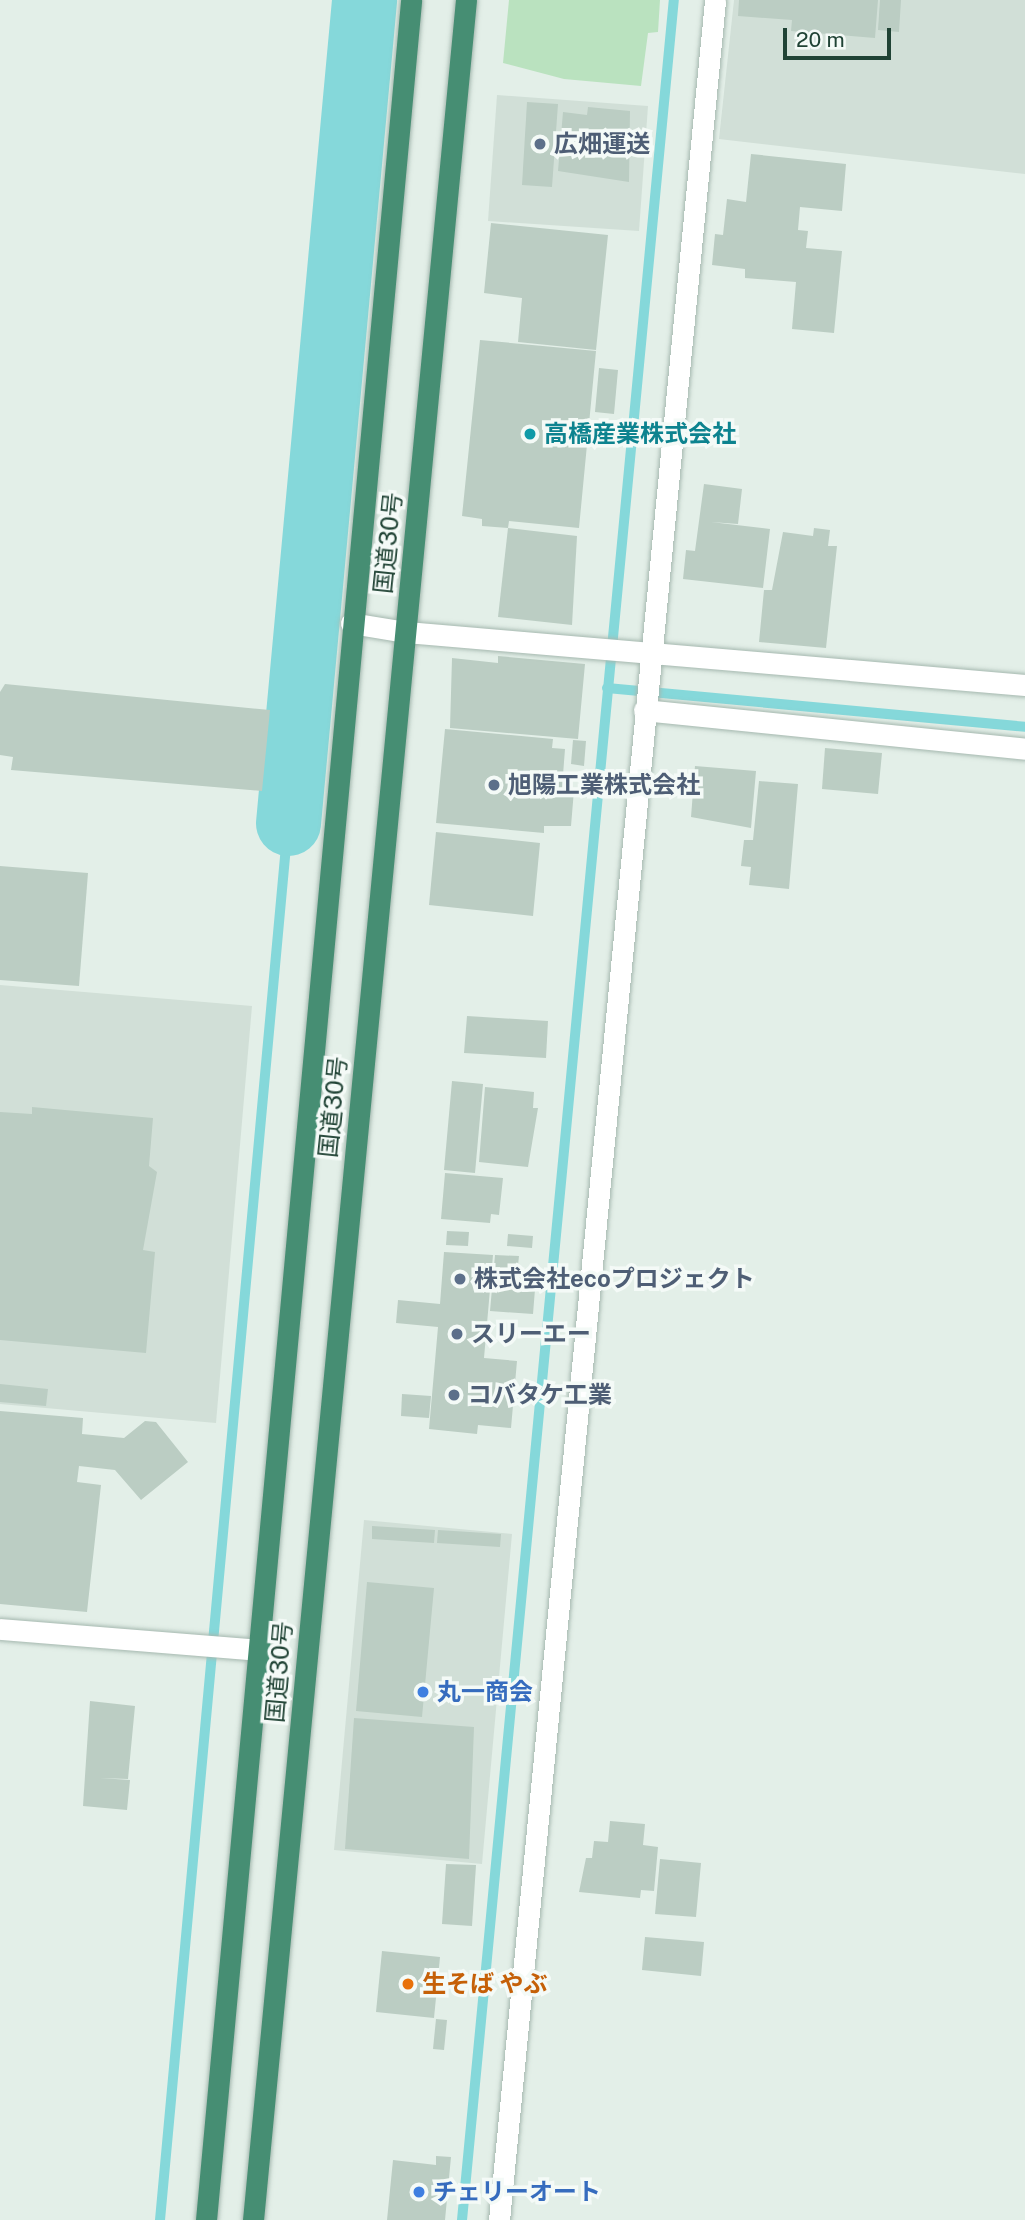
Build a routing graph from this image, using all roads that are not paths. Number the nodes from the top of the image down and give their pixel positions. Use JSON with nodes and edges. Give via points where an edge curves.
{"nodes":[{"id":1,"x":411,"y":0,"type":"edge"},
{"id":2,"x":466,"y":0,"type":"edge"},
{"id":3,"x":715,"y":0,"type":"edge"},
{"id":4,"x":351,"y":623,"type":"junction"},
{"id":5,"x":406,"y":632,"type":"junction"},
{"id":6,"x":650,"y":659,"type":"junction"},
{"id":7,"x":1025,"y":685,"type":"edge"},
{"id":8,"x":645,"y":704,"type":"junction"},
{"id":9,"x":1025,"y":749,"type":"edge"},
{"id":10,"x":0,"y":1629,"type":"edge"},
{"id":11,"x":259,"y":1650,"type":"junction"},
{"id":12,"x":206,"y":2220,"type":"edge"},
{"id":13,"x":253,"y":2220,"type":"edge"},
{"id":14,"x":499,"y":2220,"type":"edge"}],
"edges":[{"from":1,"to":4,"type":"highway","name":"国道30号"},
{"from":2,"to":5,"type":"highway","name":"国道30号"},
{"from":3,"to":6,"type":"street"},
{"from":4,"to":5,"type":"street"},
{"from":4,"to":11,"type":"highway","name":"国道30号"},
{"from":5,"to":6,"type":"street","via":[[626,648]]},
{"from":5,"to":13,"type":"highway","name":"国道30号"},
{"from":6,"to":7,"type":"street"},
{"from":6,"to":8,"type":"street"},
{"from":8,"to":9,"type":"street"},
{"from":8,"to":14,"type":"street"},
{"from":10,"to":11,"type":"street"},
{"from":11,"to":12,"type":"highway","name":"国道30号"}]}
